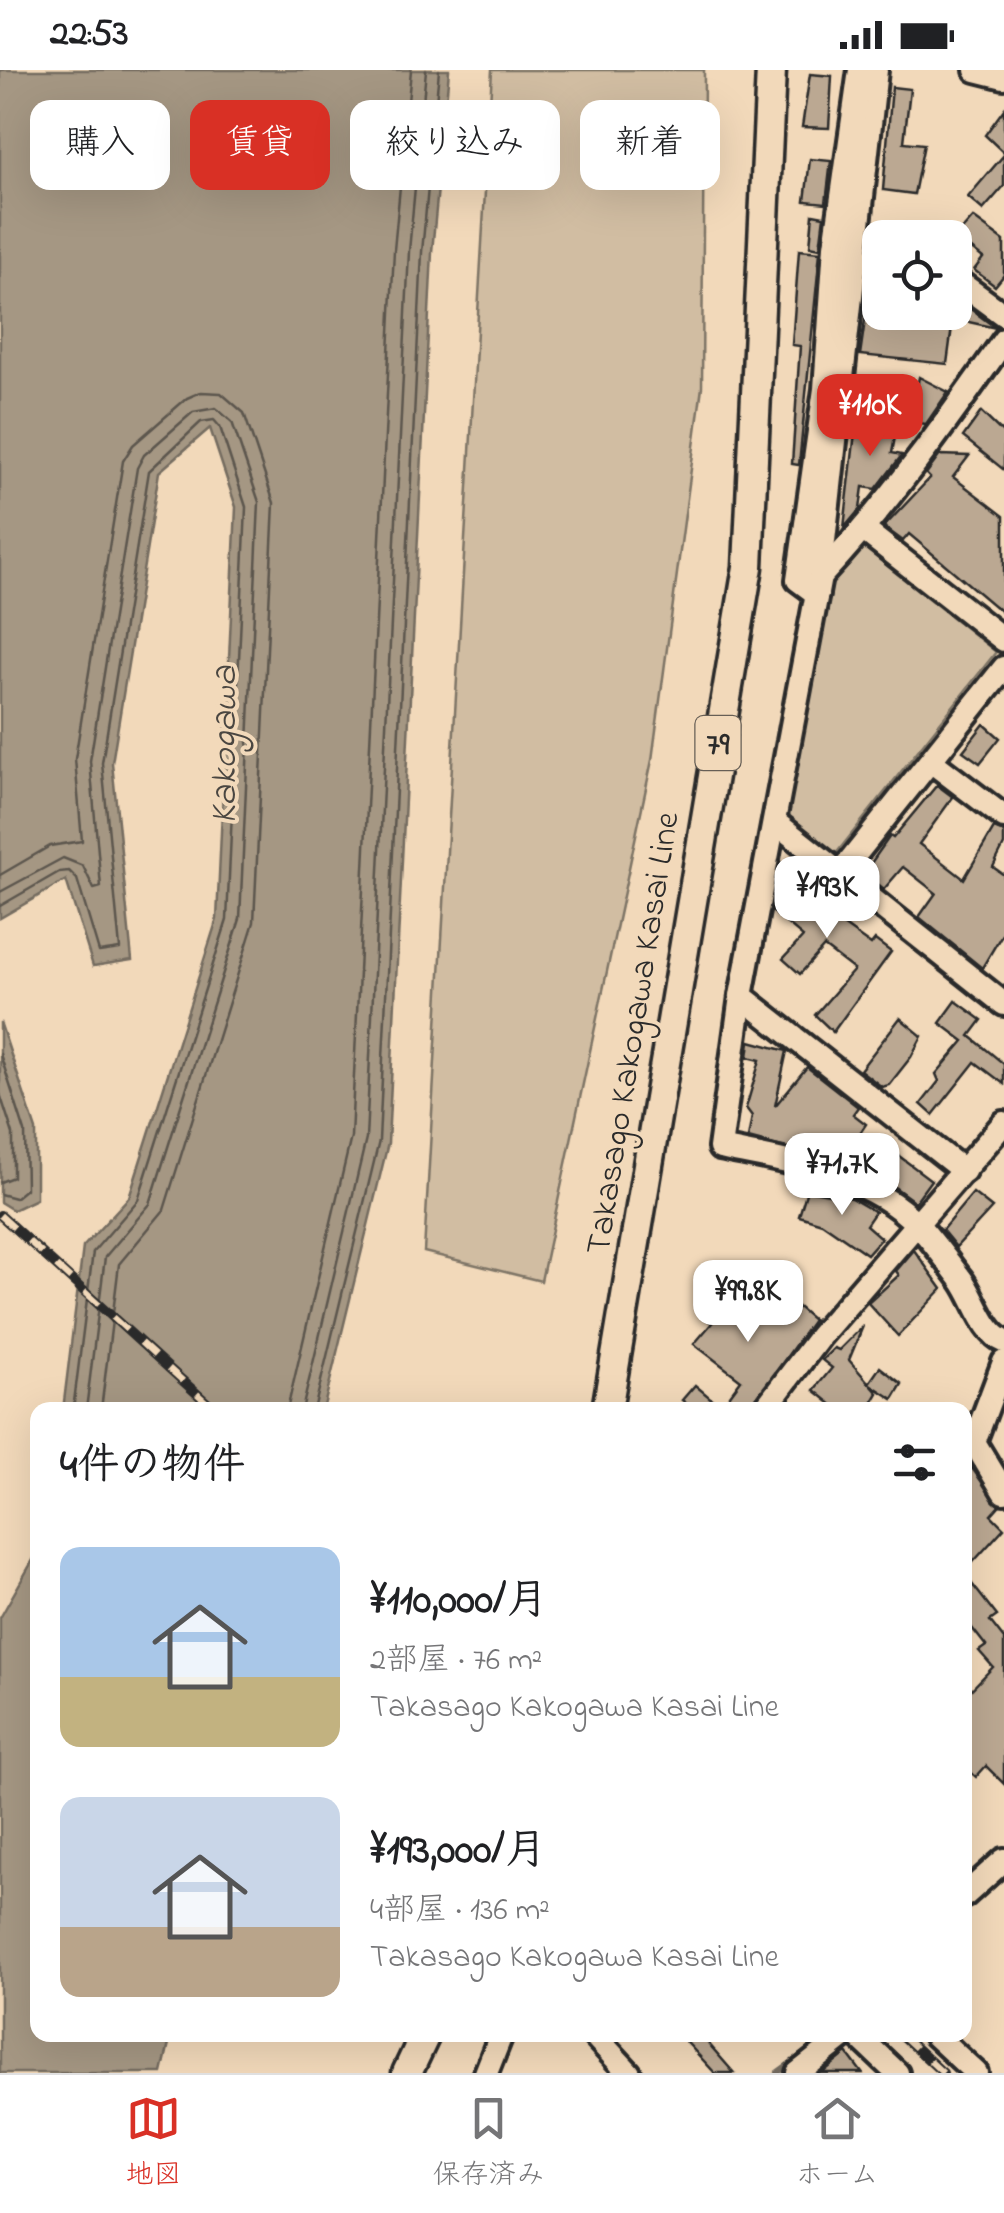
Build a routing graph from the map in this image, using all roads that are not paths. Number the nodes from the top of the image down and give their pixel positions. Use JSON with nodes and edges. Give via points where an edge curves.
{"nodes":[{"id":1,"x":771,"y":70,"type":"edge"},
{"id":2,"x":860,"y":70,"type":"edge"},
{"id":3,"x":876,"y":70,"type":"edge"},
{"id":4,"x":976,"y":70,"type":"edge"},
{"id":5,"x":1004,"y":78,"type":"edge"},
{"id":6,"x":854,"y":259,"type":"junction"},
{"id":7,"x":862,"y":260,"type":"edge"},
{"id":8,"x":972,"y":291,"type":"edge"},
{"id":9,"x":1004,"y":315,"type":"edge"},
{"id":10,"x":1004,"y":340,"type":"edge"},
{"id":11,"x":864,"y":530,"type":"junction"},
{"id":12,"x":819,"y":586,"type":"junction"},
{"id":13,"x":1004,"y":640,"type":"edge"},
{"id":14,"x":1004,"y":668,"type":"edge"},
{"id":15,"x":932,"y":762,"type":"junction"},
{"id":16,"x":1004,"y":817,"type":"edge"},
{"id":17,"x":775,"y":822,"type":"junction"},
{"id":18,"x":840,"y":874,"type":"junction"},
{"id":19,"x":742,"y":996,"type":"junction"},
{"id":20,"x":1004,"y":1004,"type":"edge"},
{"id":21,"x":1001,"y":1134,"type":"edge"},
{"id":22,"x":964,"y":1171,"type":"junction"},
{"id":23,"x":916,"y":1223,"type":"junction"},
{"id":24,"x":1004,"y":1341,"type":"edge"},
{"id":25,"x":1004,"y":1362,"type":"edge"},
{"id":26,"x":608,"y":1402,"type":"edge"},
{"id":27,"x":771,"y":1402,"type":"edge"},
{"id":28,"x":1004,"y":1492,"type":"edge"},
{"id":29,"x":1004,"y":1860,"type":"edge"},
{"id":30,"x":972,"y":1889,"type":"edge"},
{"id":31,"x":422,"y":2042,"type":"edge"},
{"id":32,"x":499,"y":2042,"type":"edge"},
{"id":33,"x":601,"y":2042,"type":"edge"},
{"id":34,"x":837,"y":2042,"type":"edge"},
{"id":35,"x":864,"y":2042,"type":"edge"},
{"id":36,"x":943,"y":2042,"type":"edge"},
{"id":37,"x":406,"y":2073,"type":"edge"},
{"id":38,"x":486,"y":2073,"type":"edge"},
{"id":39,"x":630,"y":2073,"type":"edge"},
{"id":40,"x":798,"y":2073,"type":"edge"},
{"id":41,"x":897,"y":2073,"type":"edge"},
{"id":42,"x":976,"y":2073,"type":"edge"}],
"edges":[{"from":1,"to":26,"type":"main road","name":"Takasago Kakogawa Kasai Line","number":"79","via":[[748,567]]},
{"from":2,"to":12,"type":"street","via":[[798,580]]},
{"from":3,"to":6,"type":"street"},
{"from":4,"to":5,"type":"street"},
{"from":6,"to":7,"type":"street"},
{"from":6,"to":12,"type":"street"},
{"from":8,"to":9,"type":"street"},
{"from":10,"to":11,"type":"street"},
{"from":11,"to":12,"type":"street"},
{"from":11,"to":13,"type":"street"},
{"from":12,"to":17,"type":"street"},
{"from":14,"to":15,"type":"street"},
{"from":15,"to":16,"type":"street"},
{"from":15,"to":18,"type":"street"},
{"from":17,"to":18,"type":"street"},
{"from":17,"to":19,"type":"street"},
{"from":18,"to":20,"type":"street"},
{"from":19,"to":22,"type":"street"},
{"from":19,"to":23,"type":"street","via":[[720,1148],[823,1172],[870,1190]]},
{"from":21,"to":22,"type":"street"},
{"from":22,"to":23,"type":"street"},
{"from":23,"to":24,"type":"street"},
{"from":23,"to":27,"type":"street"},
{"from":25,"to":28,"type":"street","via":[[974,1442]]},
{"from":29,"to":30,"type":"street"},
{"from":31,"to":37,"type":"main road"},
{"from":32,"to":38,"type":"street"},
{"from":33,"to":39,"type":"street"},
{"from":34,"to":40,"type":"street"},
{"from":35,"to":41,"type":"street"},
{"from":36,"to":42,"type":"street"}]}
